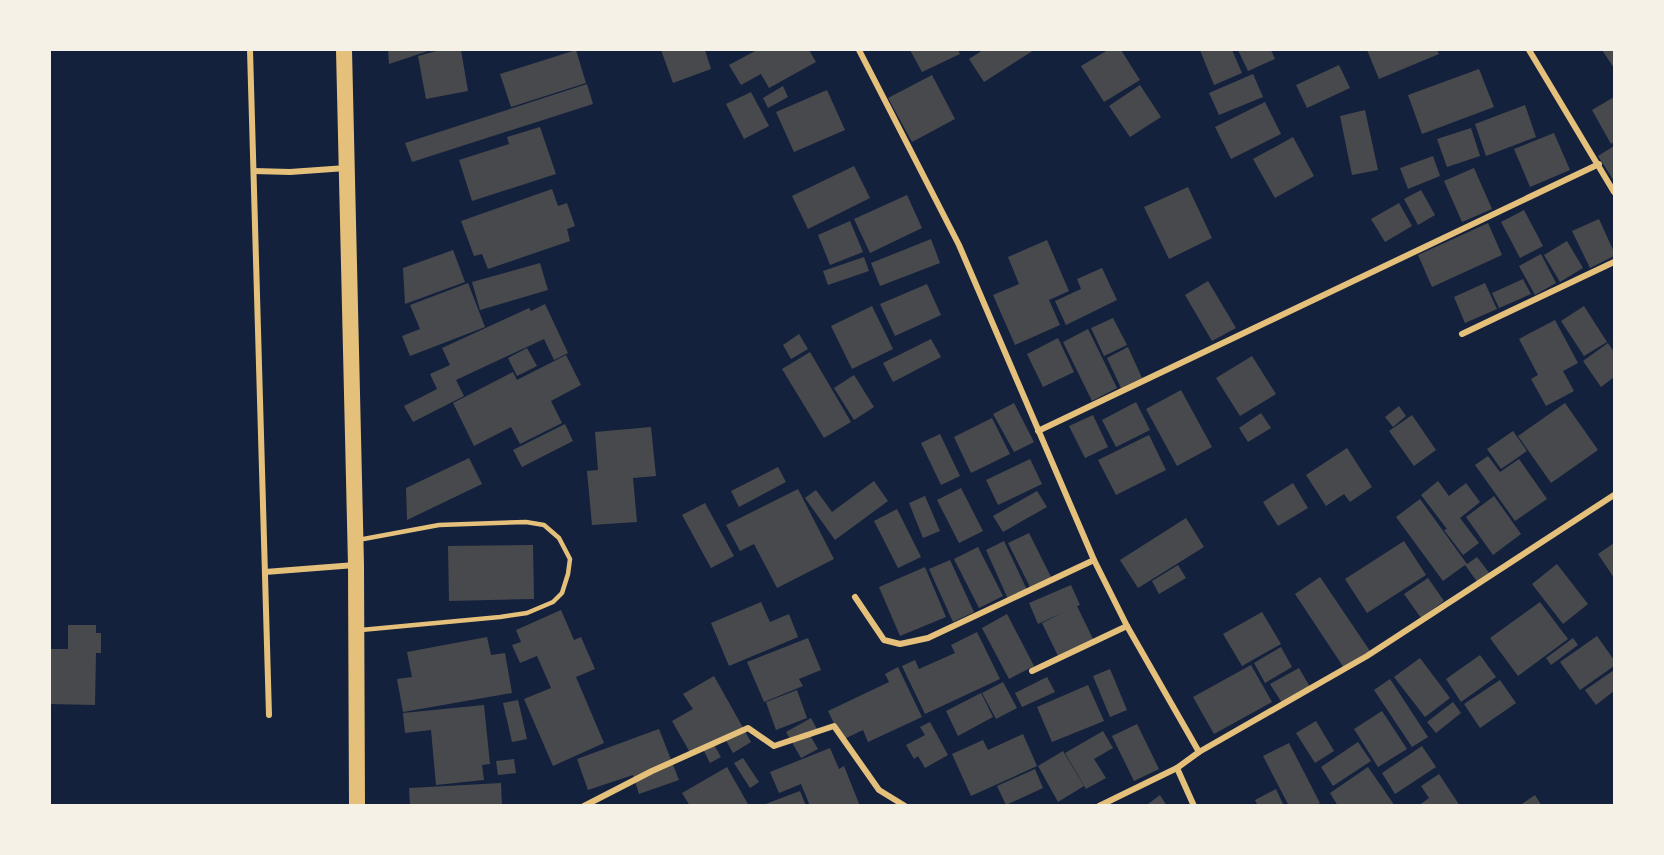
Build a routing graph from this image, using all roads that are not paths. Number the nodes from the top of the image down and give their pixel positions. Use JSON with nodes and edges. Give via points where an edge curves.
{"nodes":[{"id":1,"x":250,"y":50,"type":"edge"},
{"id":2,"x":344,"y":50,"type":"edge"},
{"id":3,"x":859,"y":50,"type":"edge"},
{"id":4,"x":1529,"y":50,"type":"edge"},
{"id":5,"x":1599,"y":164,"type":"junction"},
{"id":6,"x":347,"y":168,"type":"junction"},
{"id":7,"x":254,"y":171,"type":"junction"},
{"id":8,"x":1614,"y":192,"type":"edge"},
{"id":9,"x":1614,"y":261,"type":"edge"},
{"id":10,"x":1462,"y":334,"type":"dead end"},
{"id":11,"x":1038,"y":431,"type":"junction"},
{"id":12,"x":1614,"y":495,"type":"edge"},
{"id":13,"x":355,"y":541,"type":"junction"},
{"id":14,"x":1094,"y":560,"type":"junction"},
{"id":15,"x":356,"y":565,"type":"junction"},
{"id":16,"x":265,"y":572,"type":"junction"},
{"id":17,"x":855,"y":597,"type":"dead end"},
{"id":18,"x":1127,"y":626,"type":"junction"},
{"id":19,"x":357,"y":630,"type":"junction"},
{"id":20,"x":1032,"y":671,"type":"dead end"},
{"id":21,"x":269,"y":715,"type":"dead end"},
{"id":22,"x":1199,"y":752,"type":"junction"},
{"id":23,"x":1177,"y":768,"type":"junction"},
{"id":24,"x":357,"y":806,"type":"edge"},
{"id":25,"x":584,"y":806,"type":"edge"},
{"id":26,"x":905,"y":806,"type":"edge"},
{"id":27,"x":1099,"y":806,"type":"edge"},
{"id":28,"x":1194,"y":806,"type":"edge"}],
"edges":[{"from":1,"to":7,"type":"street"},
{"from":2,"to":6,"type":"highway"},
{"from":3,"to":11,"type":"street","via":[[959,245]]},
{"from":4,"to":5,"type":"street"},
{"from":5,"to":8,"type":"street"},
{"from":5,"to":11,"type":"street"},
{"from":6,"to":7,"type":"street"},
{"from":6,"to":13,"type":"highway"},
{"from":7,"to":16,"type":"street"},
{"from":9,"to":10,"type":"street"},
{"from":11,"to":14,"type":"street"},
{"from":12,"to":22,"type":"street","via":[[1367,657]]},
{"from":13,"to":15,"type":"highway"},
{"from":13,"to":19,"type":"lane","via":[[439,525],[526,522],[544,525],[559,538],[570,559],[562,593],[553,602],[527,612]]},
{"from":14,"to":17,"type":"street","via":[[928,638],[900,644],[884,640]]},
{"from":14,"to":18,"type":"street"},
{"from":15,"to":16,"type":"street"},
{"from":15,"to":19,"type":"highway"},
{"from":16,"to":21,"type":"street"},
{"from":18,"to":20,"type":"street"},
{"from":18,"to":22,"type":"street"},
{"from":19,"to":24,"type":"highway"},
{"from":22,"to":23,"type":"street"},
{"from":23,"to":27,"type":"street"},
{"from":23,"to":28,"type":"street"},
{"from":25,"to":26,"type":"street","via":[[748,728],[774,746],[834,726],[879,790]]}]}
